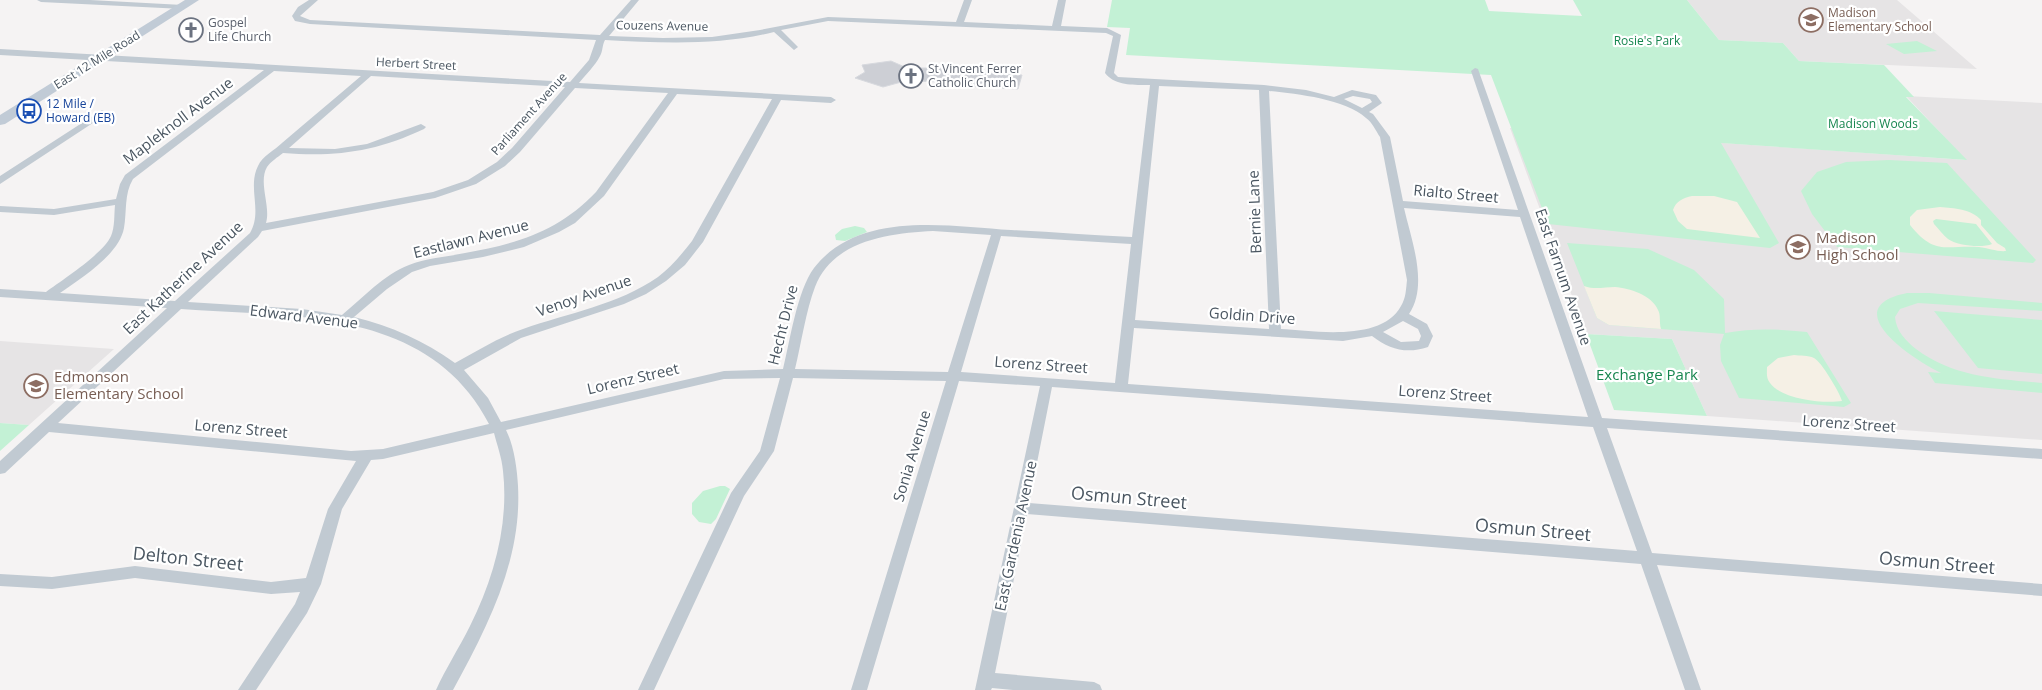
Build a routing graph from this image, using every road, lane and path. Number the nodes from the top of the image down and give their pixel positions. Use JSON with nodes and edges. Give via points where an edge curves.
{"nodes":[{"id":1,"x":41,"y":0,"type":"edge"},
{"id":2,"x":193,"y":0,"type":"edge"},
{"id":3,"x":314,"y":0,"type":"edge"},
{"id":4,"x":635,"y":0,"type":"edge"},
{"id":5,"x":968,"y":0,"type":"edge"},
{"id":6,"x":1062,"y":0,"type":"edge"},
{"id":7,"x":182,"y":7,"type":"junction"},
{"id":8,"x":960,"y":24,"type":"junction"},
{"id":9,"x":775,"y":29,"type":"junction"},
{"id":10,"x":1056,"y":29,"type":"junction"},
{"id":11,"x":602,"y":38,"type":"junction"},
{"id":12,"x":794,"y":47,"type":"dead end"},
{"id":13,"x":0,"y":52,"type":"edge"},
{"id":14,"x":100,"y":58,"type":"junction"},
{"id":15,"x":271,"y":69,"type":"junction"},
{"id":16,"x":1475,"y":71,"type":"dead end"},
{"id":17,"x":368,"y":74,"type":"junction"},
{"id":18,"x":1112,"y":77,"type":"joint"},
{"id":19,"x":1155,"y":82,"type":"junction"},
{"id":20,"x":572,"y":85,"type":"junction"},
{"id":21,"x":1264,"y":88,"type":"junction"},
{"id":22,"x":674,"y":91,"type":"junction"},
{"id":23,"x":778,"y":97,"type":"junction"},
{"id":24,"x":1338,"y":98,"type":"junction"},
{"id":25,"x":831,"y":100,"type":"dead end"},
{"id":26,"x":1364,"y":111,"type":"junction"},
{"id":27,"x":102,"y":113,"type":"dead end"},
{"id":28,"x":4,"y":116,"type":"edge"},
{"id":29,"x":421,"y":127,"type":"dead end"},
{"id":30,"x":278,"y":150,"type":"junction"},
{"id":31,"x":0,"y":181,"type":"edge"},
{"id":32,"x":121,"y":201,"type":"junction"},
{"id":33,"x":1397,"y":204,"type":"junction"},
{"id":34,"x":0,"y":209,"type":"edge"},
{"id":35,"x":1524,"y":214,"type":"junction"},
{"id":36,"x":260,"y":228,"type":"junction"},
{"id":37,"x":997,"y":232,"type":"junction"},
{"id":38,"x":1138,"y":241,"type":"junction"},
{"id":39,"x":0,"y":293,"type":"edge"},
{"id":40,"x":49,"y":296,"type":"junction"},
{"id":41,"x":178,"y":305,"type":"junction"},
{"id":42,"x":1402,"y":315,"type":"junction"},
{"id":43,"x":345,"y":319,"type":"junction"},
{"id":44,"x":1128,"y":324,"type":"junction"},
{"id":45,"x":1374,"y":331,"type":"junction"},
{"id":46,"x":1275,"y":334,"type":"junction"},
{"id":47,"x":455,"y":369,"type":"junction"},
{"id":48,"x":788,"y":373,"type":"junction"},
{"id":49,"x":954,"y":376,"type":"junction"},
{"id":50,"x":1047,"y":382,"type":"junction"},
{"id":51,"x":1121,"y":387,"type":"junction"},
{"id":52,"x":1598,"y":421,"type":"junction"},
{"id":53,"x":45,"y":427,"type":"junction"},
{"id":54,"x":499,"y":428,"type":"junction"},
{"id":55,"x":2042,"y":454,"type":"edge"},
{"id":56,"x":366,"y":456,"type":"junction"},
{"id":57,"x":0,"y":469,"type":"edge"},
{"id":58,"x":1021,"y":508,"type":"junction"},
{"id":59,"x":1648,"y":558,"type":"junction"},
{"id":60,"x":0,"y":580,"type":"edge"},
{"id":61,"x":313,"y":584,"type":"junction"},
{"id":62,"x":2042,"y":590,"type":"edge"},
{"id":63,"x":985,"y":685,"type":"edge"},
{"id":64,"x":246,"y":690,"type":"edge"},
{"id":65,"x":444,"y":690,"type":"edge"},
{"id":66,"x":646,"y":690,"type":"edge"},
{"id":67,"x":859,"y":690,"type":"edge"},
{"id":68,"x":1094,"y":690,"type":"edge"},
{"id":69,"x":1693,"y":690,"type":"edge"}],
"edges":[{"from":1,"to":7,"type":"street"},
{"from":2,"to":7,"type":"main road","name":"East 12 Mile Road"},
{"from":3,"to":11,"type":"street","name":"Couzens Avenue","via":[[297,13],[298,19]]},
{"from":4,"to":11,"type":"street","name":"Parliament Avenue"},
{"from":5,"to":8,"type":"street"},
{"from":6,"to":10,"type":"street"},
{"from":7,"to":14,"type":"main road","name":"East 12 Mile Road"},
{"from":8,"to":9,"type":"street","name":"Couzens Avenue","via":[[828,19]]},
{"from":8,"to":10,"type":"street","name":"Couzens Avenue"},
{"from":9,"to":11,"type":"street","name":"Couzens Avenue","via":[[700,40]]},
{"from":9,"to":12,"type":"street"},
{"from":10,"to":18,"type":"street","name":"Couzens Avenue","via":[[1113,32],[1117,38]]},
{"from":11,"to":20,"type":"street","name":"Parliament Avenue","via":[[593,60]]},
{"from":13,"to":14,"type":"street","name":"Herbert Street"},
{"from":14,"to":15,"type":"street","name":"Herbert Street"},
{"from":14,"to":28,"type":"main road","name":"East 12 Mile Road"},
{"from":15,"to":17,"type":"street","name":"Herbert Street"},
{"from":15,"to":32,"type":"street","name":"Mapleknoll Avenue","via":[[134,172],[123,186]]},
{"from":16,"to":35,"type":"street","name":"East Farnum Avenue"},
{"from":17,"to":20,"type":"street","name":"Herbert Street"},
{"from":17,"to":30,"type":"street","name":"East Katherine Avenue"},
{"from":18,"to":19,"type":"street","name":"Rialto Street","via":[[1122,81]]},
{"from":19,"to":21,"type":"street","name":"Rialto Street"},
{"from":19,"to":38,"type":"street"},
{"from":20,"to":22,"type":"street","name":"Herbert Street"},
{"from":20,"to":36,"type":"street","name":"Parliament Avenue","via":[[508,158],[472,182],[421,198]]},
{"from":21,"to":24,"type":"street","name":"Rialto Street"},
{"from":21,"to":46,"type":"street","name":"Bernie Lane"},
{"from":22,"to":23,"type":"street","name":"Herbert Street"},
{"from":22,"to":43,"type":"street","name":"Eastlawn Avenue","via":[[600,194],[571,221],[540,238],[505,249],[408,270]]},
{"from":23,"to":25,"type":"street","name":"Herbert Street"},
{"from":23,"to":47,"type":"street","name":"Venoy Avenue","via":[[697,242],[671,273],[631,297],[525,332]]},
{"from":24,"to":26,"type":"street","name":"Rialto Street"},
{"from":24,"to":26,"type":"street","name":"Rialto Street","via":[[1352,93],[1373,97],[1377,103]]},
{"from":26,"to":33,"type":"street","name":"Rialto Street","via":[[1383,131]]},
{"from":27,"to":31,"type":"street"},
{"from":29,"to":30,"type":"street","via":[[389,142],[358,150],[332,153]]},
{"from":30,"to":36,"type":"street","name":"East Katherine Avenue","via":[[260,172]]},
{"from":32,"to":34,"type":"street","via":[[54,212]]},
{"from":32,"to":40,"type":"street","name":"Mapleknoll Avenue","via":[[117,231],[111,245]]},
{"from":33,"to":35,"type":"street","name":"Rialto Street"},
{"from":33,"to":42,"type":"street","via":[[1413,280],[1411,301]]},
{"from":35,"to":52,"type":"street","name":"East Farnum Avenue"},
{"from":36,"to":41,"type":"street","name":"East Katherine Avenue"},
{"from":37,"to":38,"type":"street","name":"Hecht Drive"},
{"from":37,"to":48,"type":"street","name":"Hecht Drive","via":[[905,229],[871,235],[842,249],[827,260],[813,277]]},
{"from":37,"to":49,"type":"street","name":"Sonia Avenue"},
{"from":38,"to":44,"type":"street"},
{"from":39,"to":40,"type":"street","name":"Edward Avenue"},
{"from":40,"to":41,"type":"street","name":"Edward Avenue"},
{"from":41,"to":43,"type":"street","name":"Edward Avenue"},
{"from":41,"to":53,"type":"street","name":"East Katherine Avenue"},
{"from":42,"to":45,"type":"street","name":"Goldin Drive"},
{"from":42,"to":45,"type":"street","via":[[1423,327],[1427,336],[1424,344],[1414,348],[1400,347]]},
{"from":43,"to":47,"type":"street","name":"Edward Avenue","via":[[407,340]]},
{"from":44,"to":46,"type":"street","name":"Goldin Drive"},
{"from":44,"to":51,"type":"street"},
{"from":45,"to":46,"type":"street","name":"Goldin Drive","via":[[1343,337]]},
{"from":47,"to":54,"type":"street","name":"Edward Avenue","via":[[477,392]]},
{"from":48,"to":49,"type":"street","name":"Lorenz Street"},
{"from":48,"to":54,"type":"street","name":"Lorenz Street","via":[[724,375]]},
{"from":48,"to":66,"type":"street","name":"Hecht Drive","via":[[767,451],[738,492]]},
{"from":49,"to":50,"type":"street","name":"Lorenz Street"},
{"from":49,"to":67,"type":"street","name":"Sonia Avenue"},
{"from":50,"to":51,"type":"street","name":"Lorenz Street"},
{"from":50,"to":58,"type":"street","name":"East Gardenia Avenue"},
{"from":51,"to":52,"type":"street","name":"Lorenz Street"},
{"from":52,"to":55,"type":"street","name":"Lorenz Street"},
{"from":52,"to":59,"type":"street","name":"East Farnum Avenue"},
{"from":53,"to":56,"type":"street","name":"Lorenz Street"},
{"from":53,"to":57,"type":"street","name":"East Katherine Avenue"},
{"from":54,"to":56,"type":"street","name":"Lorenz Street"},
{"from":54,"to":65,"type":"street","name":"Edward Avenue","via":[[512,482],[510,531],[494,590]]},
{"from":56,"to":61,"type":"street","via":[[334,509]]},
{"from":58,"to":59,"type":"street","name":"Osmun Street"},
{"from":58,"to":63,"type":"street","name":"East Gardenia Avenue"},
{"from":59,"to":62,"type":"street","name":"Osmun Street"},
{"from":59,"to":69,"type":"street","name":"East Farnum Avenue"},
{"from":60,"to":61,"type":"street","name":"Delton Street","via":[[52,583],[135,572],[271,588]]},
{"from":61,"to":64,"type":"street","via":[[292,623]]},
{"from":63,"to":68,"type":"street"}]}
